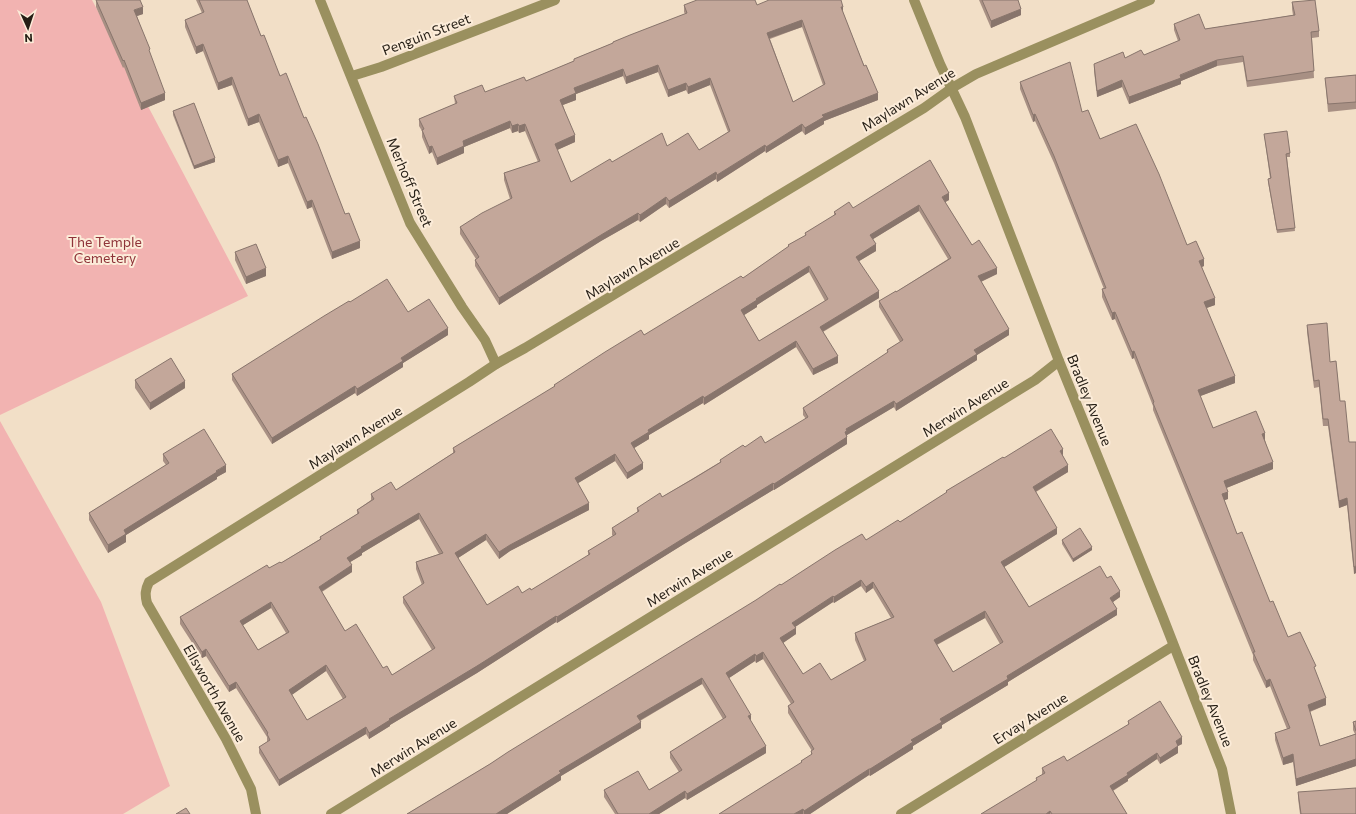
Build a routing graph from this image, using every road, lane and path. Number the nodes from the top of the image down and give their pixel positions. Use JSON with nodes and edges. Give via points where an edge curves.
{"nodes":[{"id":1,"x":320,"y":0,"type":"edge"},
{"id":2,"x":555,"y":0,"type":"edge"},
{"id":3,"x":914,"y":0,"type":"edge"},
{"id":4,"x":1150,"y":0,"type":"edge"},
{"id":5,"x":352,"y":76,"type":"junction"},
{"id":6,"x":952,"y":88,"type":"junction"},
{"id":7,"x":1059,"y":361,"type":"junction"},
{"id":8,"x":496,"y":364,"type":"junction"},
{"id":9,"x":145,"y":589,"type":"joint"},
{"id":10,"x":1173,"y":646,"type":"junction"},
{"id":11,"x":256,"y":814,"type":"edge"},
{"id":12,"x":331,"y":814,"type":"edge"},
{"id":13,"x":902,"y":814,"type":"edge"},
{"id":14,"x":1231,"y":814,"type":"edge"}],
"edges":[{"from":1,"to":5,"type":"street","name":"Merhoff Street"},
{"from":2,"to":5,"type":"street","name":"Penguin Street"},
{"from":3,"to":6,"type":"street","name":"Bradley Avenue"},
{"from":4,"to":6,"type":"street","name":"Maylawn Avenue","via":[[976,74]]},
{"from":5,"to":8,"type":"street","name":"Merhoff Street","via":[[410,223],[462,308],[485,340]]},
{"from":6,"to":7,"type":"street","name":"Bradley Avenue"},
{"from":6,"to":8,"type":"street","name":"Maylawn Avenue","via":[[910,116]]},
{"from":7,"to":10,"type":"street","name":"Bradley Avenue"},
{"from":7,"to":12,"type":"street","name":"Merwin Avenue","via":[[1035,380]]},
{"from":8,"to":9,"type":"street","name":"Maylawn Avenue","via":[[148,582]]},
{"from":9,"to":11,"type":"street","name":"Ellsworth Avenue","via":[[147,604],[226,739],[252,789]]},
{"from":10,"to":13,"type":"street","name":"Ervay Avenue"},
{"from":10,"to":14,"type":"street","name":"Bradley Avenue","via":[[1222,769]]}]}
